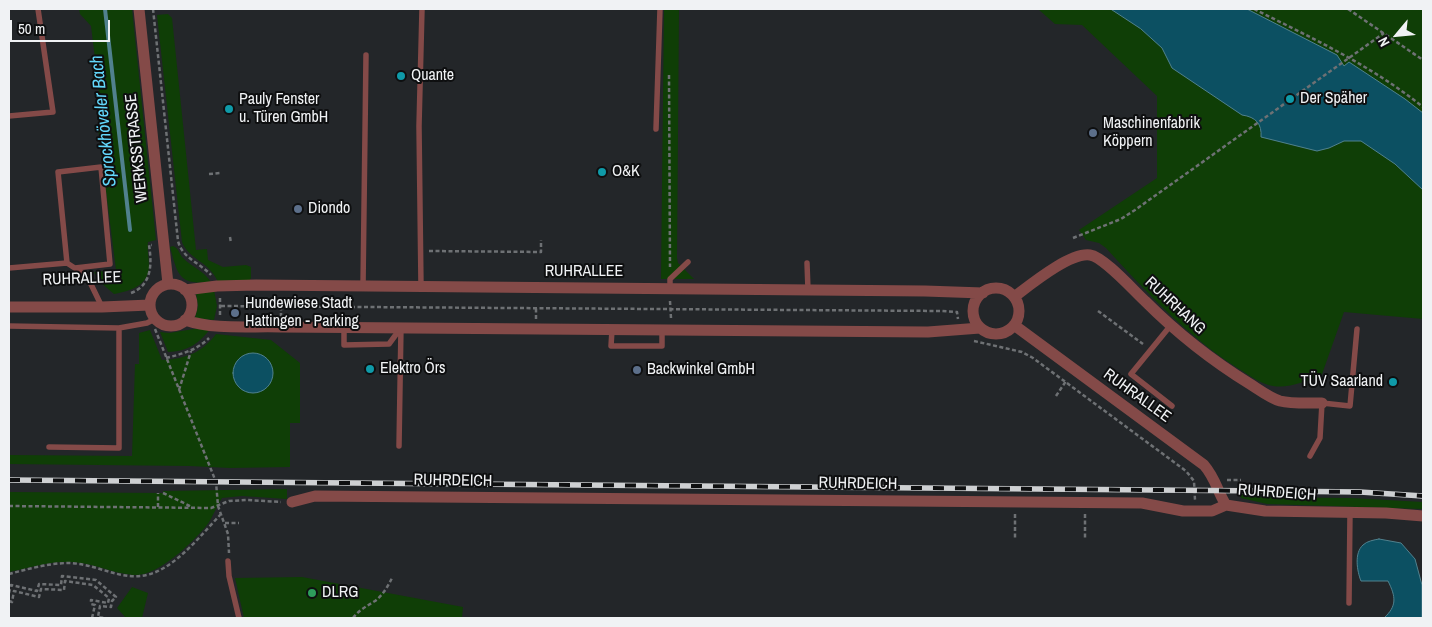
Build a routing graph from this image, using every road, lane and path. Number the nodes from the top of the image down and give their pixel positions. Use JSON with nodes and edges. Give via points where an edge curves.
{"nodes":[{"id":1,"x":38,"y":9,"type":"edge"},
{"id":2,"x":139,"y":9,"type":"edge"},
{"id":3,"x":153,"y":9,"type":"edge"},
{"id":4,"x":422,"y":9,"type":"edge"},
{"id":5,"x":660,"y":9,"type":"edge"},
{"id":6,"x":1254,"y":9,"type":"edge"},
{"id":7,"x":1348,"y":9,"type":"edge"},
{"id":8,"x":1384,"y":33,"type":"junction"},
{"id":9,"x":366,"y":55,"type":"dead end"},
{"id":10,"x":1348,"y":58,"type":"junction"},
{"id":11,"x":1423,"y":58,"type":"edge"},
{"id":12,"x":668,"y":67,"type":"dead end"},
{"id":13,"x":1423,"y":107,"type":"edge"},
{"id":14,"x":9,"y":116,"type":"edge"},
{"id":15,"x":656,"y":129,"type":"dead end"},
{"id":16,"x":220,"y":173,"type":"dead end"},
{"id":17,"x":209,"y":174,"type":"dead end"},
{"id":18,"x":230,"y":236,"type":"dead end"},
{"id":19,"x":1073,"y":238,"type":"dead end"},
{"id":20,"x":541,"y":240,"type":"dead end"},
{"id":21,"x":178,"y":241,"type":"junction"},
{"id":22,"x":163,"y":242,"type":"junction"},
{"id":23,"x":231,"y":243,"type":"dead end"},
{"id":24,"x":420,"y":251,"type":"junction"},
{"id":25,"x":688,"y":262,"type":"dead end"},
{"id":26,"x":67,"y":263,"type":"junction"},
{"id":27,"x":807,"y":263,"type":"dead end"},
{"id":28,"x":9,"y":268,"type":"edge"},
{"id":29,"x":75,"y":268,"type":"junction"},
{"id":30,"x":168,"y":284,"type":"junction"},
{"id":31,"x":670,"y":284,"type":"junction"},
{"id":32,"x":217,"y":286,"type":"junction"},
{"id":33,"x":363,"y":286,"type":"junction"},
{"id":34,"x":421,"y":286,"type":"junction"},
{"id":35,"x":186,"y":290,"type":"junction"},
{"id":36,"x":808,"y":290,"type":"junction"},
{"id":37,"x":129,"y":293,"type":"dead end"},
{"id":38,"x":983,"y":293,"type":"junction"},
{"id":39,"x":1014,"y":297,"type":"junction"},
{"id":40,"x":150,"y":306,"type":"junction"},
{"id":41,"x":221,"y":306,"type":"junction"},
{"id":42,"x":9,"y":307,"type":"edge"},
{"id":43,"x":102,"y":307,"type":"junction"},
{"id":44,"x":670,"y":309,"type":"junction"},
{"id":45,"x":1098,"y":311,"type":"dead end"},
{"id":46,"x":153,"y":320,"type":"junction"},
{"id":47,"x":185,"y":320,"type":"junction"},
{"id":48,"x":217,"y":325,"type":"junction"},
{"id":49,"x":1014,"y":325,"type":"junction"},
{"id":50,"x":1171,"y":325,"type":"junction"},
{"id":51,"x":9,"y":326,"type":"edge"},
{"id":52,"x":344,"y":327,"type":"junction"},
{"id":53,"x":401,"y":327,"type":"junction"},
{"id":54,"x":119,"y":328,"type":"junction"},
{"id":55,"x":980,"y":328,"type":"junction"},
{"id":56,"x":961,"y":329,"type":"junction"},
{"id":57,"x":1357,"y":329,"type":"dead end"},
{"id":58,"x":612,"y":330,"type":"junction"},
{"id":59,"x":666,"y":330,"type":"junction"},
{"id":60,"x":1150,"y":349,"type":"junction"},
{"id":61,"x":192,"y":351,"type":"junction"},
{"id":62,"x":166,"y":358,"type":"junction"},
{"id":63,"x":1074,"y":369,"type":"junction"},
{"id":64,"x":1066,"y":382,"type":"junction"},
{"id":65,"x":179,"y":391,"type":"junction"},
{"id":66,"x":1056,"y":396,"type":"dead end"},
{"id":67,"x":1322,"y":404,"type":"junction"},
{"id":68,"x":1172,"y":406,"type":"dead end"},
{"id":69,"x":399,"y":446,"type":"dead end"},
{"id":70,"x":49,"y":447,"type":"dead end"},
{"id":71,"x":1310,"y":456,"type":"dead end"},
{"id":72,"x":158,"y":493,"type":"dead end"},
{"id":73,"x":163,"y":493,"type":"dead end"},
{"id":74,"x":292,"y":502,"type":"joint"},
{"id":75,"x":9,"y":506,"type":"edge"},
{"id":76,"x":218,"y":506,"type":"junction"},
{"id":77,"x":1226,"y":506,"type":"junction"},
{"id":78,"x":158,"y":507,"type":"junction"},
{"id":79,"x":194,"y":508,"type":"junction"},
{"id":80,"x":1200,"y":511,"type":"junction"},
{"id":81,"x":1350,"y":512,"type":"junction"},
{"id":82,"x":221,"y":514,"type":"junction"},
{"id":83,"x":1423,"y":516,"type":"edge"},
{"id":84,"x":1016,"y":521,"type":"dead end"},
{"id":85,"x":1086,"y":521,"type":"dead end"},
{"id":86,"x":225,"y":523,"type":"junction"},
{"id":87,"x":239,"y":523,"type":"dead end"},
{"id":88,"x":1016,"y":538,"type":"dead end"},
{"id":89,"x":1085,"y":538,"type":"dead end"},
{"id":90,"x":228,"y":561,"type":"joint"},
{"id":91,"x":9,"y":574,"type":"edge"},
{"id":92,"x":392,"y":578,"type":"dead end"},
{"id":93,"x":96,"y":580,"type":"junction"},
{"id":94,"x":39,"y":584,"type":"junction"},
{"id":95,"x":63,"y":585,"type":"junction"},
{"id":96,"x":93,"y":585,"type":"junction"},
{"id":97,"x":16,"y":586,"type":"junction"},
{"id":98,"x":40,"y":589,"type":"junction"},
{"id":99,"x":14,"y":591,"type":"junction"},
{"id":100,"x":9,"y":593,"type":"edge"},
{"id":101,"x":9,"y":601,"type":"edge"},
{"id":102,"x":110,"y":603,"type":"junction"},
{"id":103,"x":1349,"y":603,"type":"dead end"},
{"id":104,"x":92,"y":617,"type":"edge"},
{"id":105,"x":98,"y":617,"type":"edge"},
{"id":106,"x":106,"y":618,"type":"edge"},
{"id":107,"x":239,"y":618,"type":"edge"},
{"id":108,"x":353,"y":618,"type":"edge"}],
"edges":[{"from":1,"to":14,"type":"lane","via":[[52,112]]},
{"from":2,"to":22,"type":"street","name":"WERKSSTRASSE"},
{"from":3,"to":21,"type":"path","name":"WERKSSTRASSE"},
{"from":4,"to":24,"type":"lane"},
{"from":5,"to":15,"type":"lane"},
{"from":6,"to":10,"type":"path"},
{"from":7,"to":8,"type":"path"},
{"from":8,"to":10,"type":"path"},
{"from":8,"to":11,"type":"path"},
{"from":9,"to":33,"type":"lane"},
{"from":10,"to":13,"type":"path","via":[[1401,89]]},
{"from":10,"to":19,"type":"path","via":[[1135,210]]},
{"from":12,"to":31,"type":"path"},
{"from":16,"to":17,"type":"path"},
{"from":18,"to":23,"type":"path"},
{"from":20,"to":24,"type":"path","via":[[541,252]]},
{"from":21,"to":22,"type":"path"},
{"from":21,"to":32,"type":"path","via":[[184,254],[202,265]]},
{"from":22,"to":30,"type":"street","name":"WERKSSTRASSE"},
{"from":22,"to":37,"type":"path","name":"RUHRALLEE","via":[[149,245],[152,267],[148,278]]},
{"from":24,"to":34,"type":"lane"},
{"from":25,"to":31,"type":"lane"},
{"from":26,"to":28,"type":"lane"},
{"from":26,"to":29,"type":"lane"},
{"from":26,"to":29,"type":"lane","via":[[58,172],[101,167],[110,264]]},
{"from":27,"to":36,"type":"lane"},
{"from":29,"to":43,"type":"lane","via":[[88,276]]},
{"from":30,"to":35,"type":"street","name":"RUHRALLEE"},
{"from":30,"to":40,"type":"street","via":[[154,291]]},
{"from":31,"to":34,"type":"street","name":"RUHRALLEE"},
{"from":31,"to":36,"type":"street","name":"RUHRALLEE"},
{"from":31,"to":44,"type":"path"},
{"from":32,"to":33,"type":"street","name":"RUHRALLEE"},
{"from":32,"to":35,"type":"street","name":"RUHRALLEE"},
{"from":32,"to":41,"type":"path"},
{"from":33,"to":34,"type":"street","name":"RUHRALLEE"},
{"from":35,"to":47,"type":"street","via":[[191,307]]},
{"from":36,"to":38,"type":"street","name":"RUHRALLEE"},
{"from":38,"to":39,"type":"street","name":"RUHRALLEE","via":[[1000,289]]},
{"from":38,"to":55,"type":"street","via":[[977,298],[973,311]]},
{"from":39,"to":49,"type":"street","via":[[1018,314]]},
{"from":39,"to":50,"type":"street","name":"RUHRHANG","via":[[1065,262],[1090,255],[1113,270]]},
{"from":40,"to":43,"type":"street","name":"RUHRALLEE"},
{"from":40,"to":46,"type":"street"},
{"from":41,"to":44,"type":"path"},
{"from":41,"to":48,"type":"path"},
{"from":42,"to":43,"type":"street","name":"RUHRALLEE"},
{"from":44,"to":56,"type":"path","via":[[957,312]]},
{"from":44,"to":59,"type":"path"},
{"from":45,"to":60,"type":"path"},
{"from":46,"to":47,"type":"street","via":[[170,326]]},
{"from":46,"to":54,"type":"lane"},
{"from":46,"to":62,"type":"path"},
{"from":47,"to":48,"type":"street"},
{"from":48,"to":52,"type":"street"},
{"from":48,"to":61,"type":"path","via":[[207,340]]},
{"from":49,"to":55,"type":"street","via":[[997,334]]},
{"from":49,"to":63,"type":"street","name":"RUHRALLEE"},
{"from":50,"to":60,"type":"lane"},
{"from":50,"to":67,"type":"street","name":"RUHRHANG","via":[[1223,368],[1279,401]]},
{"from":51,"to":54,"type":"lane"},
{"from":52,"to":53,"type":"street"},
{"from":52,"to":53,"type":"lane","via":[[344,345],[389,344]]},
{"from":53,"to":58,"type":"street"},
{"from":53,"to":69,"type":"lane"},
{"from":54,"to":70,"type":"lane","via":[[119,448]]},
{"from":55,"to":56,"type":"street"},
{"from":56,"to":59,"type":"street","via":[[928,332]]},
{"from":56,"to":64,"type":"path","via":[[977,342],[1022,352]]},
{"from":57,"to":67,"type":"lane","via":[[1350,406]]},
{"from":58,"to":59,"type":"street"},
{"from":58,"to":59,"type":"lane","via":[[612,346],[662,346]]},
{"from":60,"to":68,"type":"lane","via":[[1131,374]]},
{"from":61,"to":62,"type":"path"},
{"from":61,"to":65,"type":"path"},
{"from":62,"to":65,"type":"path"},
{"from":63,"to":64,"type":"path"},
{"from":63,"to":77,"type":"street","name":"RUHRALLEE","via":[[1204,465],[1216,481]]},
{"from":64,"to":66,"type":"path"},
{"from":64,"to":80,"type":"path","via":[[1192,476]]},
{"from":65,"to":76,"type":"path","via":[[216,482]]},
{"from":67,"to":71,"type":"lane","via":[[1320,438]]},
{"from":72,"to":78,"type":"path"},
{"from":73,"to":79,"type":"path"},
{"from":74,"to":76,"type":"path","via":[[247,500],[229,501]]},
{"from":74,"to":80,"type":"street","name":"RUHRDEICH","via":[[314,496],[1084,502],[1142,503],[1172,510]]},
{"from":75,"to":78,"type":"path"},
{"from":76,"to":79,"type":"path"},
{"from":76,"to":82,"type":"path"},
{"from":77,"to":80,"type":"street","name":"RUHRDEICH"},
{"from":77,"to":81,"type":"street","name":"RUHRDEICH","via":[[1265,511]]},
{"from":78,"to":79,"type":"path"},
{"from":81,"to":83,"type":"street","name":"RUHRDEICH"},
{"from":81,"to":103,"type":"lane"},
{"from":82,"to":86,"type":"path"},
{"from":82,"to":91,"type":"path","via":[[176,558],[162,569],[145,575],[116,575],[69,563]]},
{"from":84,"to":88,"type":"path"},
{"from":85,"to":89,"type":"path"},
{"from":86,"to":87,"type":"path"},
{"from":86,"to":90,"type":"path"},
{"from":90,"to":107,"type":"lane","via":[[228,576]]},
{"from":92,"to":108,"type":"path","via":[[377,599]]},
{"from":93,"to":95,"type":"path","via":[[62,576]]},
{"from":93,"to":96,"type":"path"},
{"from":93,"to":102,"type":"path","via":[[116,597]]},
{"from":94,"to":95,"type":"path"},
{"from":94,"to":97,"type":"path","via":[[37,591]]},
{"from":94,"to":98,"type":"path"},
{"from":95,"to":96,"type":"path","via":[[65,580]]},
{"from":95,"to":98,"type":"path","via":[[64,590]]},
{"from":96,"to":102,"type":"path","via":[[109,598]]},
{"from":97,"to":99,"type":"path"},
{"from":97,"to":100,"type":"path","via":[[11,585]]},
{"from":98,"to":99,"type":"path","via":[[39,597]]},
{"from":99,"to":101,"type":"path","via":[[12,602]]},
{"from":102,"to":104,"type":"path","via":[[92,600],[91,604],[95,605]]},
{"from":102,"to":105,"type":"path","via":[[111,607],[100,606]]},
{"from":104,"to":105,"type":"path"},
{"from":105,"to":106,"type":"path"}]}
